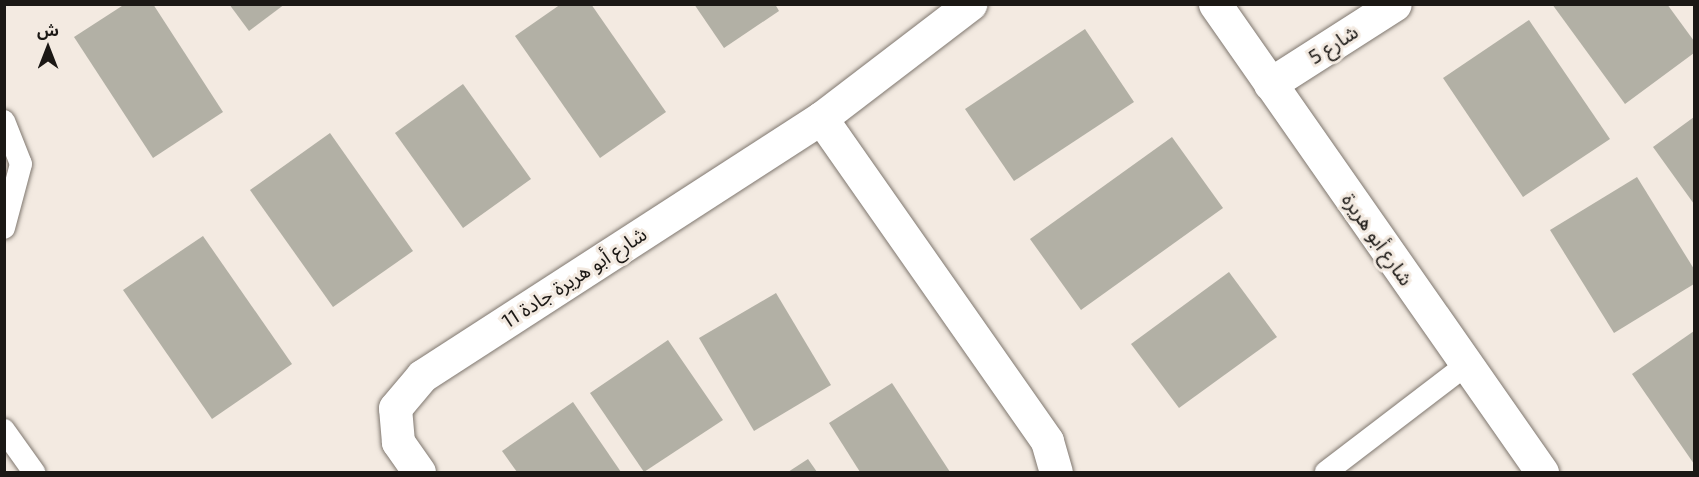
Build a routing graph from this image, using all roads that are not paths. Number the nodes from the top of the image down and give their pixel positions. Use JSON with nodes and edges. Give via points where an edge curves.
{"nodes":[{"id":1,"x":970,"y":4,"type":"edge"},
{"id":2,"x":1215,"y":4,"type":"edge"},
{"id":3,"x":1395,"y":4,"type":"edge"},
{"id":4,"x":1270,"y":84,"type":"junction"},
{"id":5,"x":821,"y":118,"type":"junction"},
{"id":6,"x":4,"y":121,"type":"edge"},
{"id":7,"x":4,"y":228,"type":"edge"},
{"id":8,"x":1466,"y":365,"type":"junction"},
{"id":9,"x":4,"y":430,"type":"edge"},
{"id":10,"x":34,"y":472,"type":"edge"},
{"id":11,"x":419,"y":472,"type":"edge"},
{"id":12,"x":1056,"y":472,"type":"edge"},
{"id":13,"x":1326,"y":472,"type":"edge"},
{"id":14,"x":1542,"y":472,"type":"edge"}],
"edges":[{"from":1,"to":5,"type":"street","name":"شارع أبو هريرة جادة 11"},
{"from":2,"to":4,"type":"street","name":"شارع أبو هريرة"},
{"from":3,"to":4,"type":"street","name":"شارع 5"},
{"from":4,"to":8,"type":"street","name":"شارع أبو هريرة"},
{"from":5,"to":11,"type":"street","name":"شارع أبو هريرة جادة 11","via":[[422,376],[395,408],[398,442]]},
{"from":5,"to":12,"type":"street","via":[[1047,441]]},
{"from":6,"to":7,"type":"lane","via":[[21,164]]},
{"from":8,"to":13,"type":"lane"},
{"from":8,"to":14,"type":"street","name":"شارع أبو هريرة"},
{"from":9,"to":10,"type":"lane"}]}
